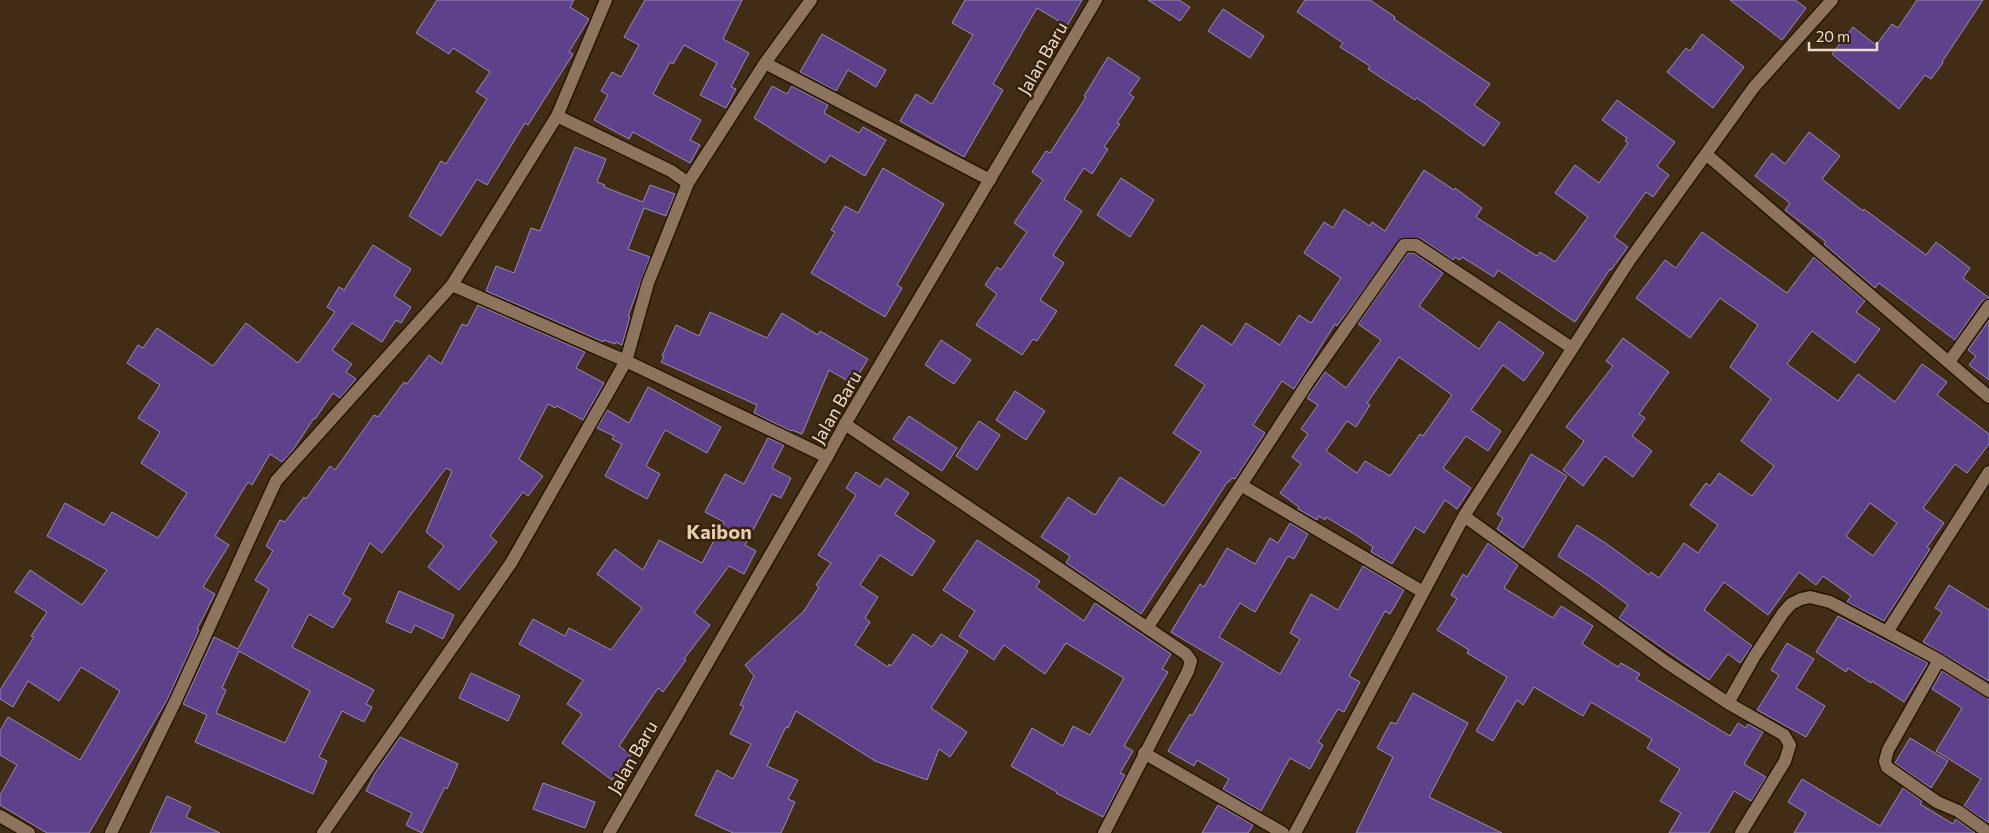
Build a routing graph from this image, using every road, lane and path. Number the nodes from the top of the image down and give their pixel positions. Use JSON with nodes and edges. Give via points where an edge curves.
{"nodes":[{"id":1,"x":606,"y":0,"type":"edge"},
{"id":2,"x":811,"y":0,"type":"edge"},
{"id":3,"x":1096,"y":0,"type":"edge"},
{"id":4,"x":1832,"y":0,"type":"edge"},
{"id":5,"x":765,"y":62,"type":"junction"},
{"id":6,"x":556,"y":116,"type":"junction"},
{"id":7,"x":1706,"y":154,"type":"junction"},
{"id":8,"x":990,"y":180,"type":"junction"},
{"id":9,"x":688,"y":183,"type":"junction"},
{"id":10,"x":452,"y":285,"type":"junction"},
{"id":11,"x":1989,"y":306,"type":"edge"},
{"id":12,"x":1572,"y":348,"type":"junction"},
{"id":13,"x":626,"y":362,"type":"junction"},
{"id":14,"x":1948,"y":362,"type":"junction"},
{"id":15,"x":1989,"y":397,"type":"edge"},
{"id":16,"x":845,"y":424,"type":"junction"},
{"id":17,"x":827,"y":457,"type":"junction"},
{"id":18,"x":1989,"y":472,"type":"edge"},
{"id":19,"x":1241,"y":485,"type":"junction"},
{"id":20,"x":1464,"y":516,"type":"junction"},
{"id":21,"x":1423,"y":592,"type":"junction"},
{"id":22,"x":1147,"y":628,"type":"junction"},
{"id":23,"x":1887,"y":632,"type":"junction"},
{"id":24,"x":1939,"y":660,"type":"junction"},
{"id":25,"x":1989,"y":691,"type":"edge"},
{"id":26,"x":1728,"y":704,"type":"junction"},
{"id":27,"x":1144,"y":753,"type":"junction"},
{"id":28,"x":0,"y":816,"type":"edge"},
{"id":29,"x":29,"y":833,"type":"edge"},
{"id":30,"x":111,"y":833,"type":"edge"},
{"id":31,"x":324,"y":833,"type":"edge"},
{"id":32,"x":609,"y":833,"type":"edge"},
{"id":33,"x":1104,"y":833,"type":"edge"},
{"id":34,"x":1283,"y":833,"type":"edge"},
{"id":35,"x":1295,"y":833,"type":"edge"},
{"id":36,"x":1741,"y":833,"type":"edge"},
{"id":37,"x":1989,"y":833,"type":"edge"}],
"edges":[{"from":1,"to":6,"type":"street"},
{"from":2,"to":5,"type":"street"},
{"from":3,"to":8,"type":"street","name":"Jalan Baru"},
{"from":4,"to":7,"type":"street","via":[[1754,87]]},
{"from":5,"to":8,"type":"street"},
{"from":5,"to":9,"type":"street"},
{"from":6,"to":9,"type":"street","via":[[671,171]]},
{"from":6,"to":10,"type":"street"},
{"from":7,"to":12,"type":"street","via":[[1629,261]]},
{"from":7,"to":14,"type":"street"},
{"from":8,"to":16,"type":"street","name":"Jalan Baru"},
{"from":9,"to":13,"type":"street","via":[[648,283]]},
{"from":10,"to":13,"type":"street"},
{"from":10,"to":30,"type":"street","via":[[276,481]]},
{"from":11,"to":14,"type":"street"},
{"from":12,"to":19,"type":"street","via":[[1416,245],[1404,245]]},
{"from":12,"to":20,"type":"street"},
{"from":13,"to":17,"type":"street"},
{"from":13,"to":31,"type":"street","via":[[511,563]]},
{"from":14,"to":15,"type":"street"},
{"from":16,"to":17,"type":"street","name":"Jalan Baru"},
{"from":16,"to":22,"type":"street"},
{"from":17,"to":32,"type":"street","name":"Jalan Baru"},
{"from":18,"to":23,"type":"street"},
{"from":19,"to":21,"type":"street"},
{"from":19,"to":22,"type":"street"},
{"from":20,"to":21,"type":"street"},
{"from":20,"to":26,"type":"street"},
{"from":21,"to":35,"type":"street"},
{"from":22,"to":27,"type":"street","via":[[1186,654],[1191,661]]},
{"from":23,"to":24,"type":"street"},
{"from":23,"to":26,"type":"street","via":[[1830,602],[1810,597],[1801,599],[1783,613]]},
{"from":24,"to":25,"type":"street"},
{"from":24,"to":37,"type":"street","via":[[1888,750],[1885,761],[1887,767],[1937,802],[1958,811]]},
{"from":26,"to":36,"type":"street","via":[[1784,734],[1790,745],[1785,761]]},
{"from":27,"to":33,"type":"street"},
{"from":27,"to":34,"type":"street"},
{"from":28,"to":29,"type":"street"}]}
